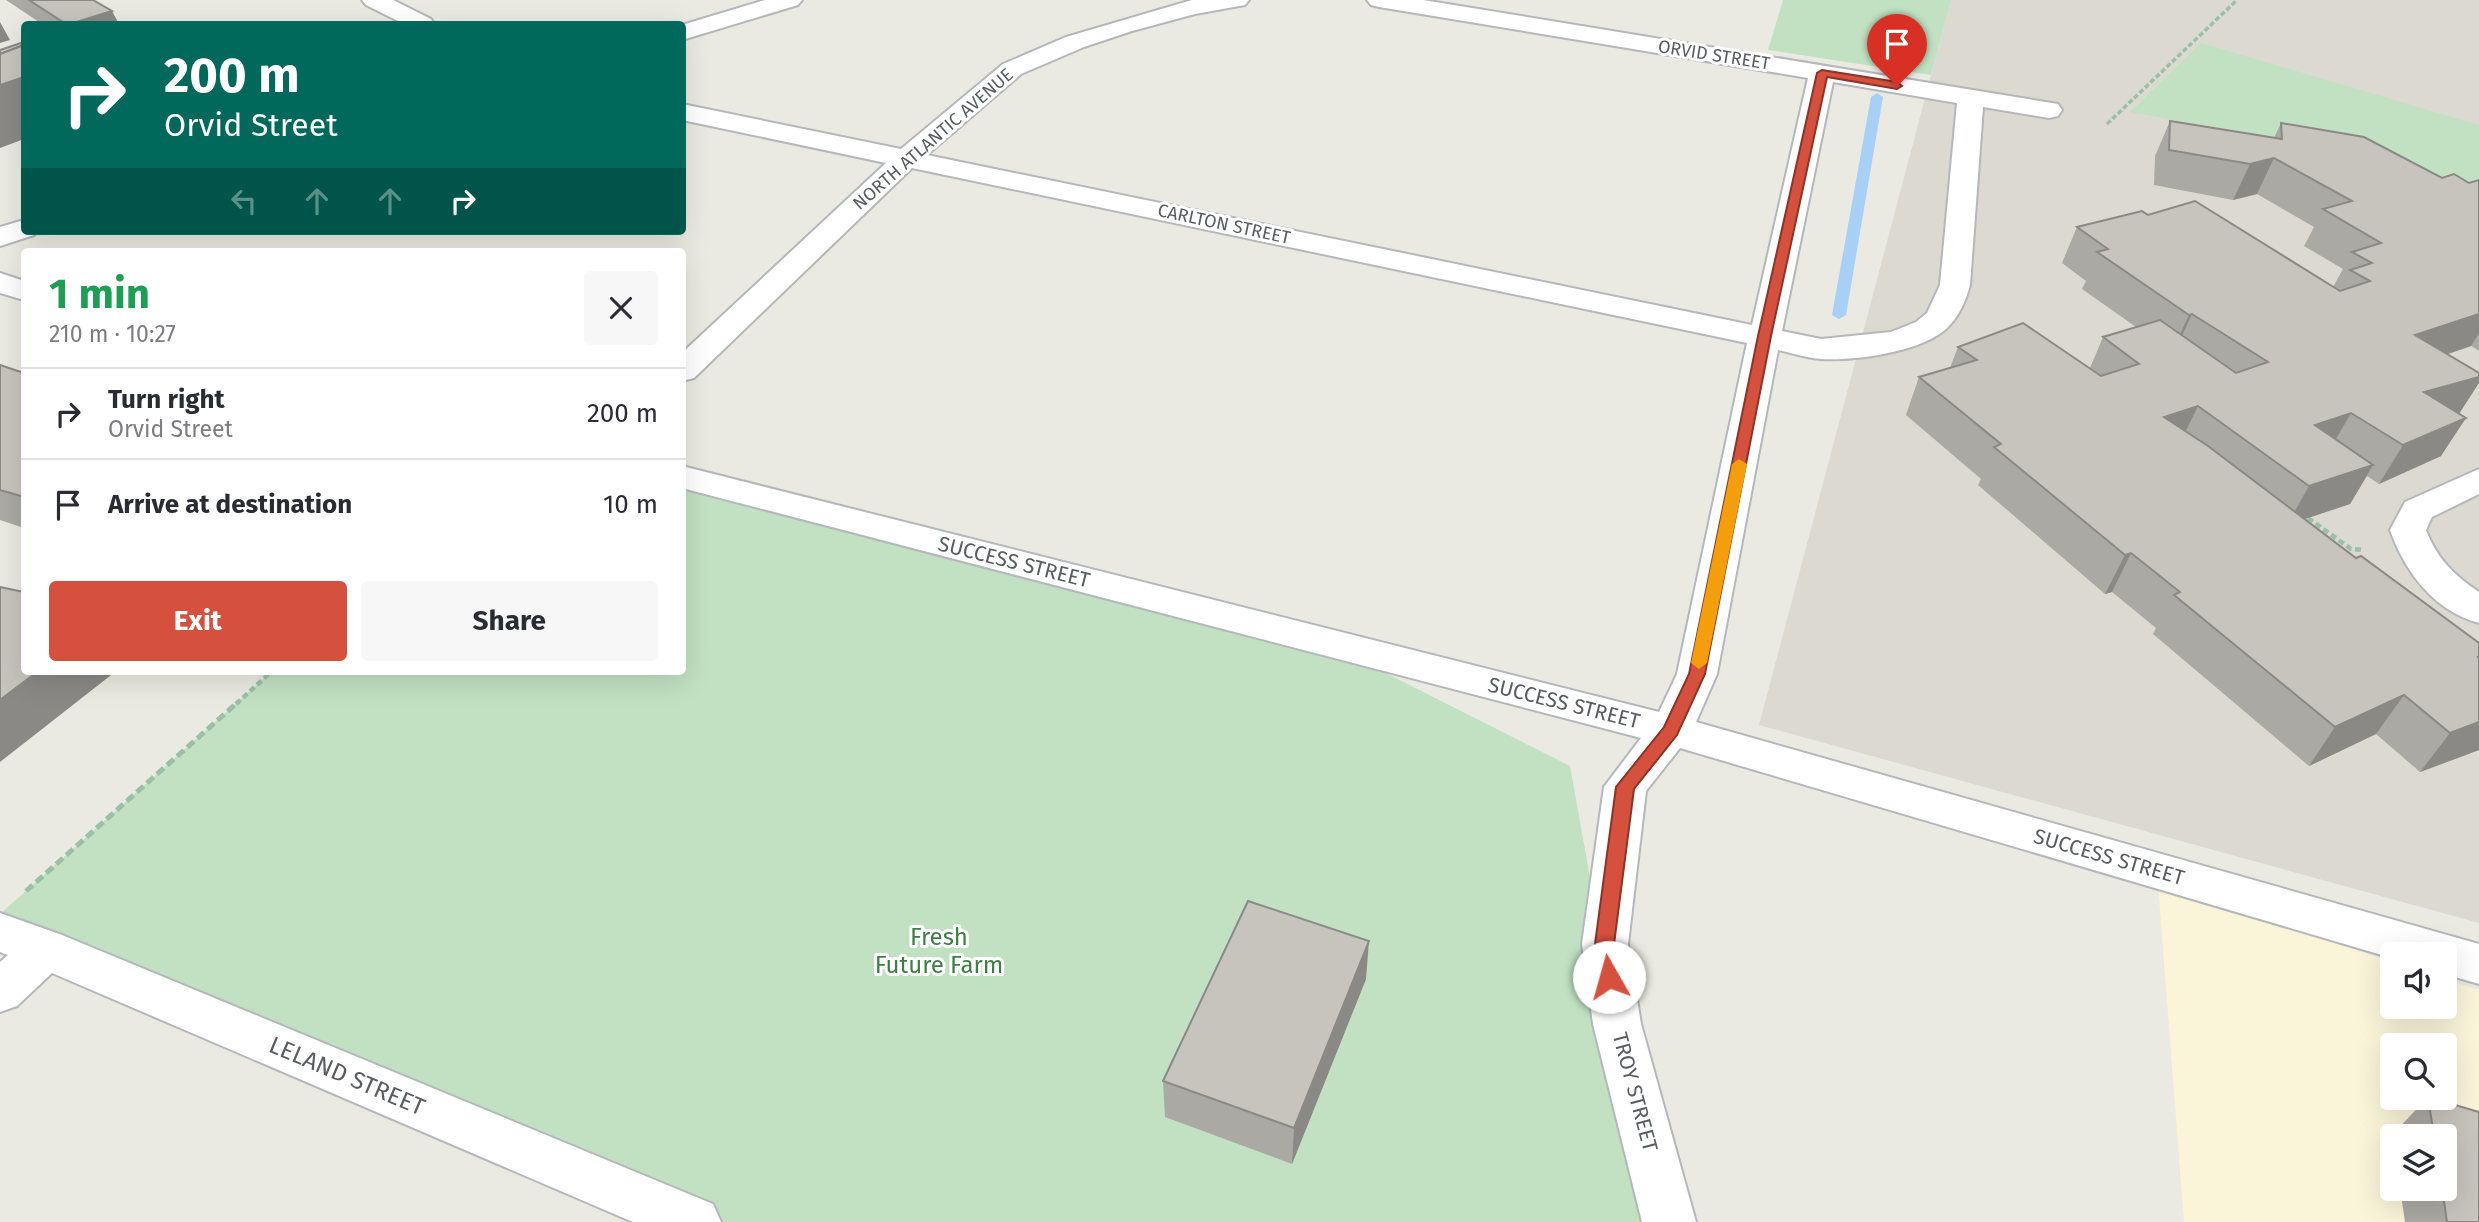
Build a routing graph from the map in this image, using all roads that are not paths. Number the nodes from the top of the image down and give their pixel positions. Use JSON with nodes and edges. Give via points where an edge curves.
{"nodes":[{"id":1,"x":374,"y":0,"type":"edge"},
{"id":2,"x":790,"y":0,"type":"edge"},
{"id":3,"x":1237,"y":0,"type":"edge"},
{"id":4,"x":1379,"y":0,"type":"edge"},
{"id":5,"x":416,"y":21,"type":"edge"},
{"id":6,"x":686,"y":32,"type":"edge"},
{"id":7,"x":1822,"y":73,"type":"junction"},
{"id":8,"x":1971,"y":98,"type":"junction"},
{"id":9,"x":2049,"y":110,"type":"dead end"},
{"id":10,"x":686,"y":113,"type":"edge"},
{"id":11,"x":907,"y":158,"type":"junction"},
{"id":12,"x":21,"y":230,"type":"edge"},
{"id":13,"x":0,"y":237,"type":"edge"},
{"id":14,"x":0,"y":282,"type":"edge"},
{"id":15,"x":21,"y":291,"type":"edge"},
{"id":16,"x":1765,"y":336,"type":"junction"},
{"id":17,"x":686,"y":367,"type":"edge"},
{"id":18,"x":686,"y":478,"type":"edge"},
{"id":19,"x":2479,"y":480,"type":"edge"},
{"id":20,"x":2479,"y":610,"type":"edge"},
{"id":21,"x":1671,"y":730,"type":"junction"},
{"id":22,"x":9,"y":915,"type":"edge"},
{"id":23,"x":46,"y":949,"type":"junction"},
{"id":24,"x":2479,"y":964,"type":"edge"},
{"id":25,"x":0,"y":992,"type":"edge"},
{"id":26,"x":694,"y":1222,"type":"edge"},
{"id":27,"x":1669,"y":1222,"type":"edge"}],
"edges":[{"from":1,"to":5,"type":"street"},
{"from":2,"to":6,"type":"street"},
{"from":3,"to":11,"type":"street","name":"NORTH ATLANTIC AVENUE","via":[[1123,26],[1012,69]]},
{"from":4,"to":7,"type":"street","name":"ORVID STREET"},
{"from":7,"to":8,"type":"street","name":"ORVID STREET"},
{"from":7,"to":16,"type":"street","name":"TROY STREET"},
{"from":8,"to":9,"type":"street","name":"ORVID STREET"},
{"from":8,"to":16,"type":"street","name":"CARLTON STREET","via":[[1955,285],[1936,322],[1885,344],[1847,348],[1821,349]]},
{"from":10,"to":11,"type":"street","name":"CARLTON STREET"},
{"from":11,"to":16,"type":"street","name":"CARLTON STREET"},
{"from":11,"to":17,"type":"street","name":"NORTH ATLANTIC AVENUE"},
{"from":12,"to":13,"type":"street"},
{"from":14,"to":15,"type":"street"},
{"from":16,"to":21,"type":"street","name":"TROY STREET","via":[[1697,674]]},
{"from":18,"to":21,"type":"street","name":"SUCCESS STREET"},
{"from":19,"to":20,"type":"street","via":[[2418,510],[2408,530],[2416,555],[2428,572]]},
{"from":21,"to":24,"type":"street","name":"SUCCESS STREET"},
{"from":21,"to":27,"type":"street","name":"TROY STREET","via":[[1625,787],[1605,944],[1617,1024]]},
{"from":22,"to":23,"type":"street","name":"LELAND STREET"},
{"from":23,"to":25,"type":"street"},
{"from":23,"to":26,"type":"street","name":"LELAND STREET"}]}
